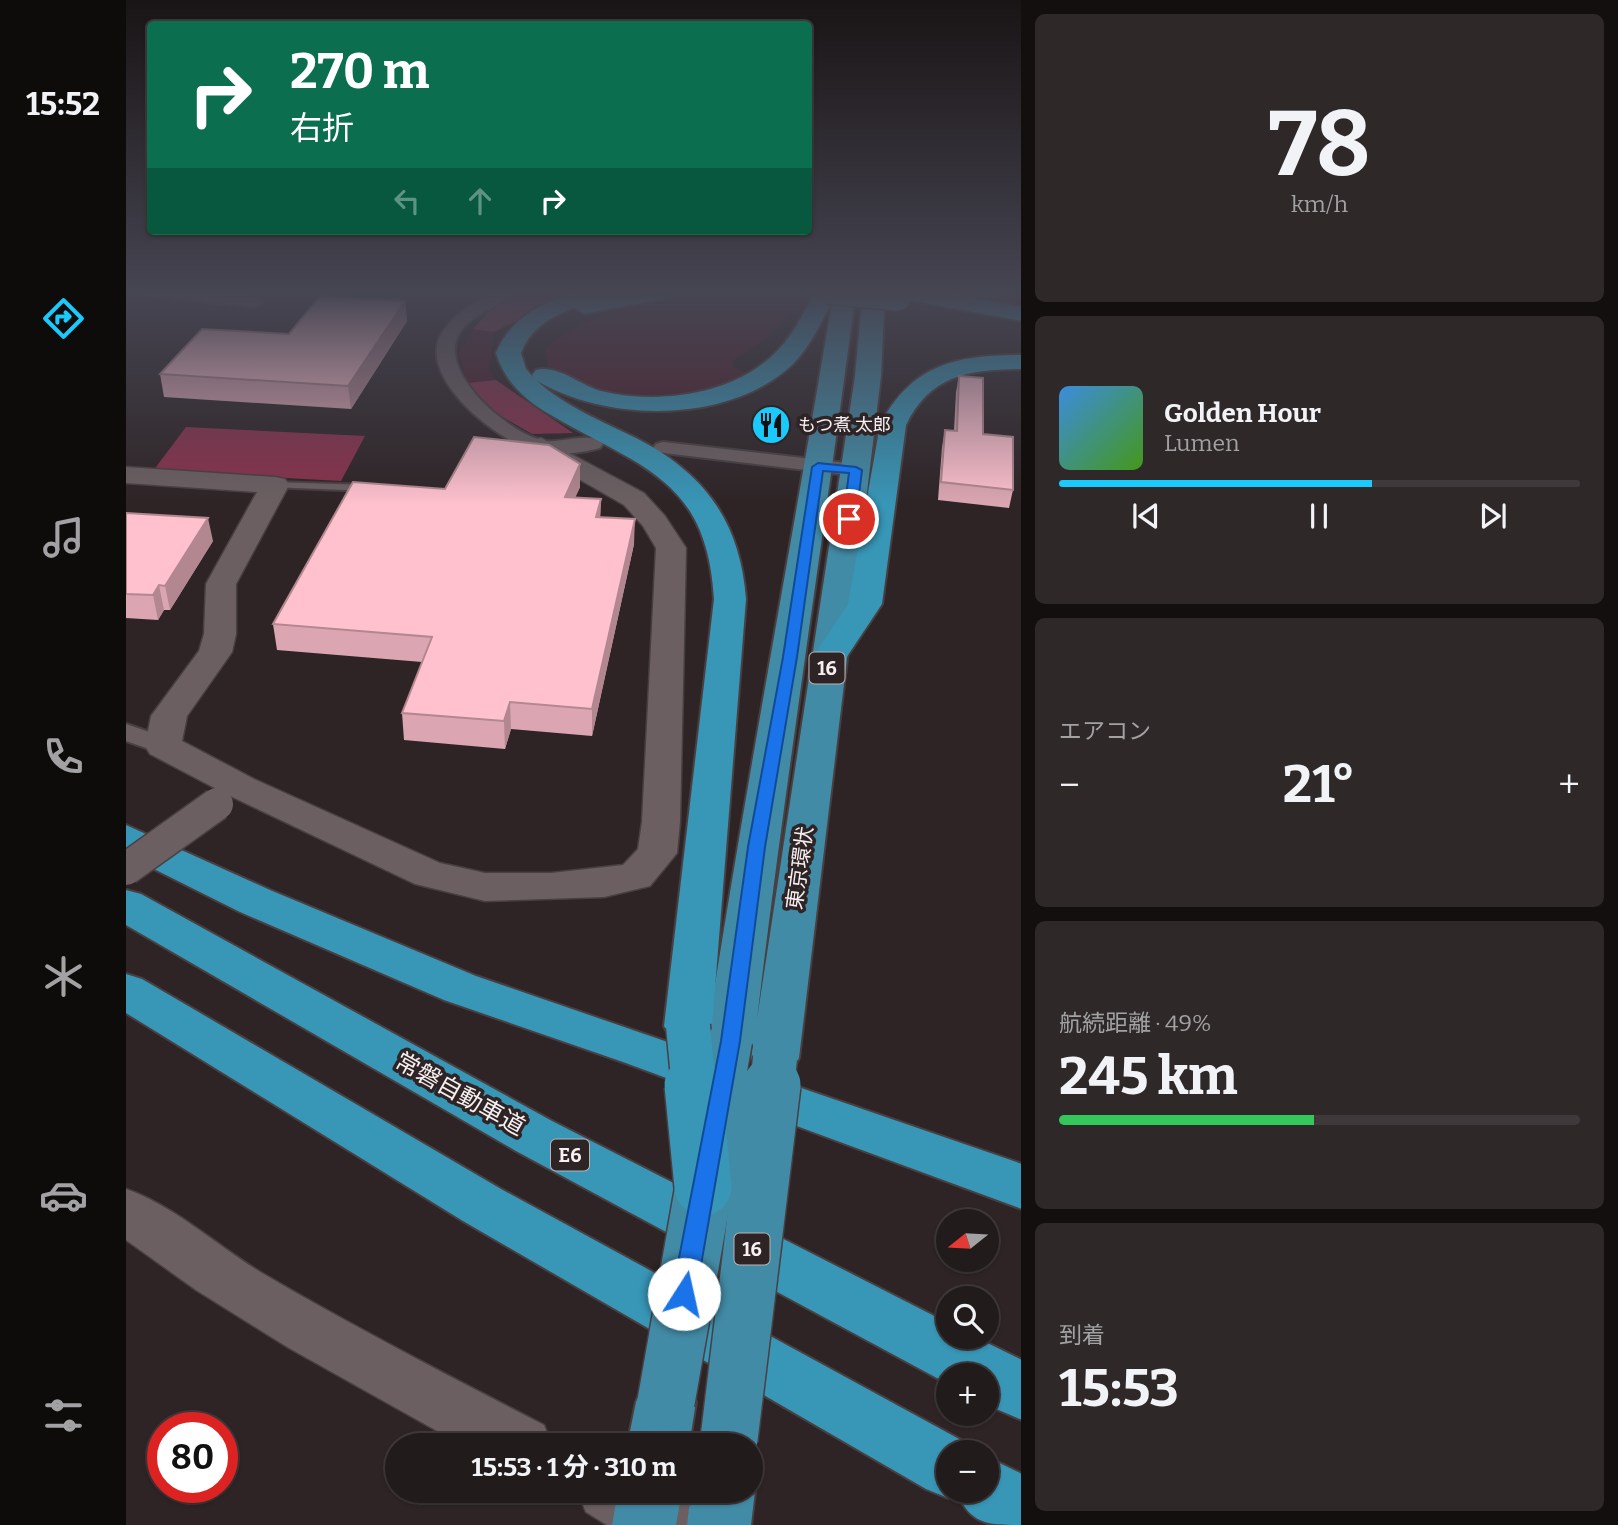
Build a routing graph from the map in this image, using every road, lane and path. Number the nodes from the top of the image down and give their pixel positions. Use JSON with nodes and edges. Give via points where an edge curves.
{"nodes":[{"id":1,"x":446,"y":362,"type":"edge"},
{"id":2,"x":509,"y":362,"type":"edge"},
{"id":3,"x":535,"y":362,"type":"edge"},
{"id":4,"x":776,"y":362,"type":"edge"},
{"id":5,"x":834,"y":362,"type":"edge"},
{"id":6,"x":869,"y":362,"type":"edge"},
{"id":7,"x":1019,"y":362,"type":"edge"},
{"id":8,"x":593,"y":444,"type":"dead end"},
{"id":9,"x":541,"y":446,"type":"junction"},
{"id":10,"x":663,"y":448,"type":"dead end"},
{"id":11,"x":818,"y":467,"type":"junction"},
{"id":12,"x":856,"y":470,"type":"junction"},
{"id":13,"x":126,"y":475,"type":"edge"},
{"id":14,"x":275,"y":485,"type":"junction"},
{"id":15,"x":385,"y":489,"type":"edge"},
{"id":16,"x":828,"y":660,"type":"junction"},
{"id":17,"x":126,"y":732,"type":"edge"},
{"id":18,"x":163,"y":746,"type":"junction"},
{"id":19,"x":230,"y":796,"type":"junction"},
{"id":20,"x":126,"y":838,"type":"edge"},
{"id":21,"x":126,"y":869,"type":"edge"},
{"id":22,"x":126,"y":905,"type":"edge"},
{"id":23,"x":126,"y":992,"type":"edge"},
{"id":24,"x":731,"y":1042,"type":"junction"},
{"id":25,"x":1021,"y":1187,"type":"edge"},
{"id":26,"x":126,"y":1211,"type":"edge"},
{"id":27,"x":1021,"y":1392,"type":"edge"},
{"id":28,"x":662,"y":1424,"type":"edge"},
{"id":29,"x":499,"y":1433,"type":"edge"},
{"id":30,"x":727,"y":1433,"type":"edge"},
{"id":31,"x":936,"y":1460,"type":"edge"},
{"id":32,"x":999,"y":1496,"type":"edge"},
{"id":33,"x":722,"y":1503,"type":"edge"},
{"id":34,"x":1021,"y":1509,"type":"edge"},
{"id":35,"x":719,"y":1525,"type":"edge"}],
"edges":[{"from":1,"to":9,"type":"street","via":[[455,383],[492,419]]},
{"from":2,"to":24,"type":"highway","via":[[538,396],[641,452],[685,485],[706,508],[723,544],[730,599]]},
{"from":3,"to":4,"type":"highway","via":[[560,386],[635,402],[712,396],[763,375]]},
{"from":5,"to":11,"type":"highway","name":"東京環状","number":"16"},
{"from":6,"to":12,"type":"highway","name":"東京環状","number":"16"},
{"from":7,"to":16,"type":"highway","via":[[943,373],[925,381],[901,405],[892,425],[865,604]]},
{"from":8,"to":9,"type":"street"},
{"from":9,"to":19,"type":"street","via":[[634,499],[671,548],[657,853],[636,876],[604,883],[485,887],[429,874]]},
{"from":10,"to":11,"type":"street"},
{"from":11,"to":12,"type":"street"},
{"from":11,"to":24,"type":"highway","name":"東京環状","number":"16"},
{"from":12,"to":16,"type":"highway","name":"東京環状","number":"16"},
{"from":13,"to":14,"type":"street"},
{"from":14,"to":15,"type":"lane"},
{"from":14,"to":18,"type":"street","via":[[221,584],[215,653],[169,716]]},
{"from":16,"to":24,"type":"highway","name":"東京環状","number":"16"},
{"from":17,"to":18,"type":"street"},
{"from":18,"to":19,"type":"street"},
{"from":19,"to":21,"type":"street","bridge":true},
{"from":20,"to":25,"type":"highway","via":[[254,901],[460,988]]},
{"from":22,"to":27,"type":"highway","name":"常磐自動車道","number":"E6","via":[[534,1136]]},
{"from":23,"to":31,"type":"highway","via":[[482,1205]]},
{"from":24,"to":28,"type":"highway","name":"東京環状","number":"16","bridge":true},
{"from":24,"to":30,"type":"highway","name":"東京環状","number":"16","bridge":true},
{"from":26,"to":29,"type":"street","via":[[297,1323]]},
{"from":32,"to":34,"type":"highway"},
{"from":33,"to":35,"type":"highway","name":"東京環状","number":"16"}]}
